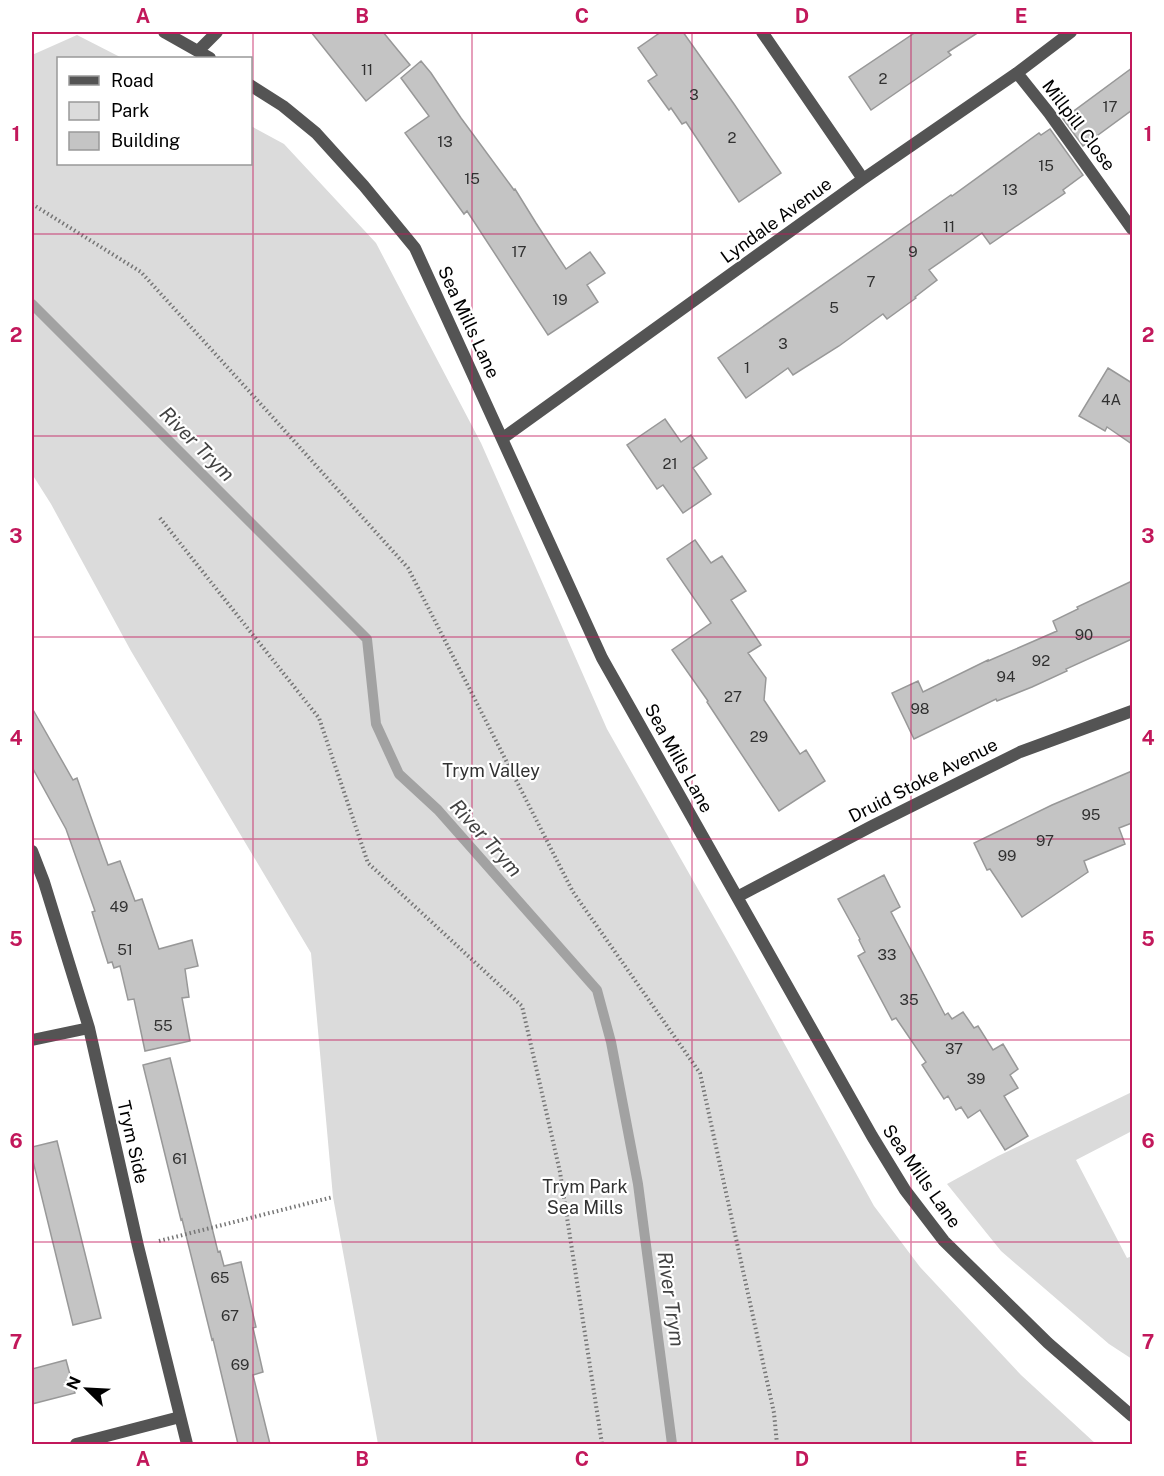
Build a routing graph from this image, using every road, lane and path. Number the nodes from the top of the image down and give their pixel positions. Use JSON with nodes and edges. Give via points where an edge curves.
{"nodes":[{"id":1,"x":164,"y":32,"type":"edge"},
{"id":2,"x":217,"y":32,"type":"edge"},
{"id":3,"x":762,"y":32,"type":"edge"},
{"id":4,"x":1071,"y":32,"type":"edge"},
{"id":5,"x":198,"y":51,"type":"junction"},
{"id":6,"x":208,"y":57,"type":"edge"},
{"id":7,"x":1017,"y":73,"type":"junction"},
{"id":8,"x":252,"y":86,"type":"edge"},
{"id":9,"x":863,"y":179,"type":"junction"},
{"id":10,"x":32,"y":204,"type":"edge"},
{"id":11,"x":1132,"y":229,"type":"edge"},
{"id":12,"x":502,"y":438,"type":"junction"},
{"id":13,"x":160,"y":518,"type":"dead end"},
{"id":14,"x":1132,"y":711,"type":"edge"},
{"id":15,"x":32,"y":851,"type":"edge"},
{"id":16,"x":737,"y":897,"type":"junction"},
{"id":17,"x":89,"y":1028,"type":"junction"},
{"id":18,"x":32,"y":1040,"type":"edge"},
{"id":19,"x":333,"y":1197,"type":"dead end"},
{"id":20,"x":138,"y":1246,"type":"junction"},
{"id":21,"x":1132,"y":1416,"type":"edge"},
{"id":22,"x":180,"y":1417,"type":"junction"},
{"id":23,"x":76,"y":1444,"type":"edge"},
{"id":24,"x":187,"y":1444,"type":"edge"},
{"id":25,"x":602,"y":1444,"type":"edge"},
{"id":26,"x":777,"y":1444,"type":"edge"}],
"edges":[{"from":1,"to":5,"type":"street"},
{"from":2,"to":5,"type":"street"},
{"from":3,"to":9,"type":"street"},
{"from":4,"to":7,"type":"street","name":"Lyndale Avenue"},
{"from":5,"to":6,"type":"street"},
{"from":7,"to":9,"type":"street","name":"Lyndale Avenue"},
{"from":7,"to":11,"type":"street","name":"Millpill Close"},
{"from":8,"to":12,"type":"street","name":"Sea Mills Lane","via":[[316,133],[415,248]]},
{"from":9,"to":12,"type":"street","name":"Lyndale Avenue"},
{"from":10,"to":26,"type":"path","via":[[141,272],[408,568],[573,892],[700,1073],[774,1413]]},
{"from":12,"to":16,"type":"street","name":"Sea Mills Lane","via":[[602,658]]},
{"from":13,"to":25,"type":"path","via":[[319,718],[368,863],[522,1006],[560,1172]]},
{"from":14,"to":16,"type":"street","name":"Druid Stoke Avenue","via":[[1020,752]]},
{"from":15,"to":17,"type":"street","name":"Trym Side"},
{"from":16,"to":21,"type":"street","name":"Sea Mills Lane","via":[[905,1190],[944,1241],[1048,1343]]},
{"from":17,"to":18,"type":"street"},
{"from":17,"to":20,"type":"street","name":"Trym Side"},
{"from":19,"to":20,"type":"path"},
{"from":20,"to":22,"type":"street","name":"Trym Side"},
{"from":22,"to":23,"type":"street"},
{"from":22,"to":24,"type":"street","name":"Trym Side"}]}
